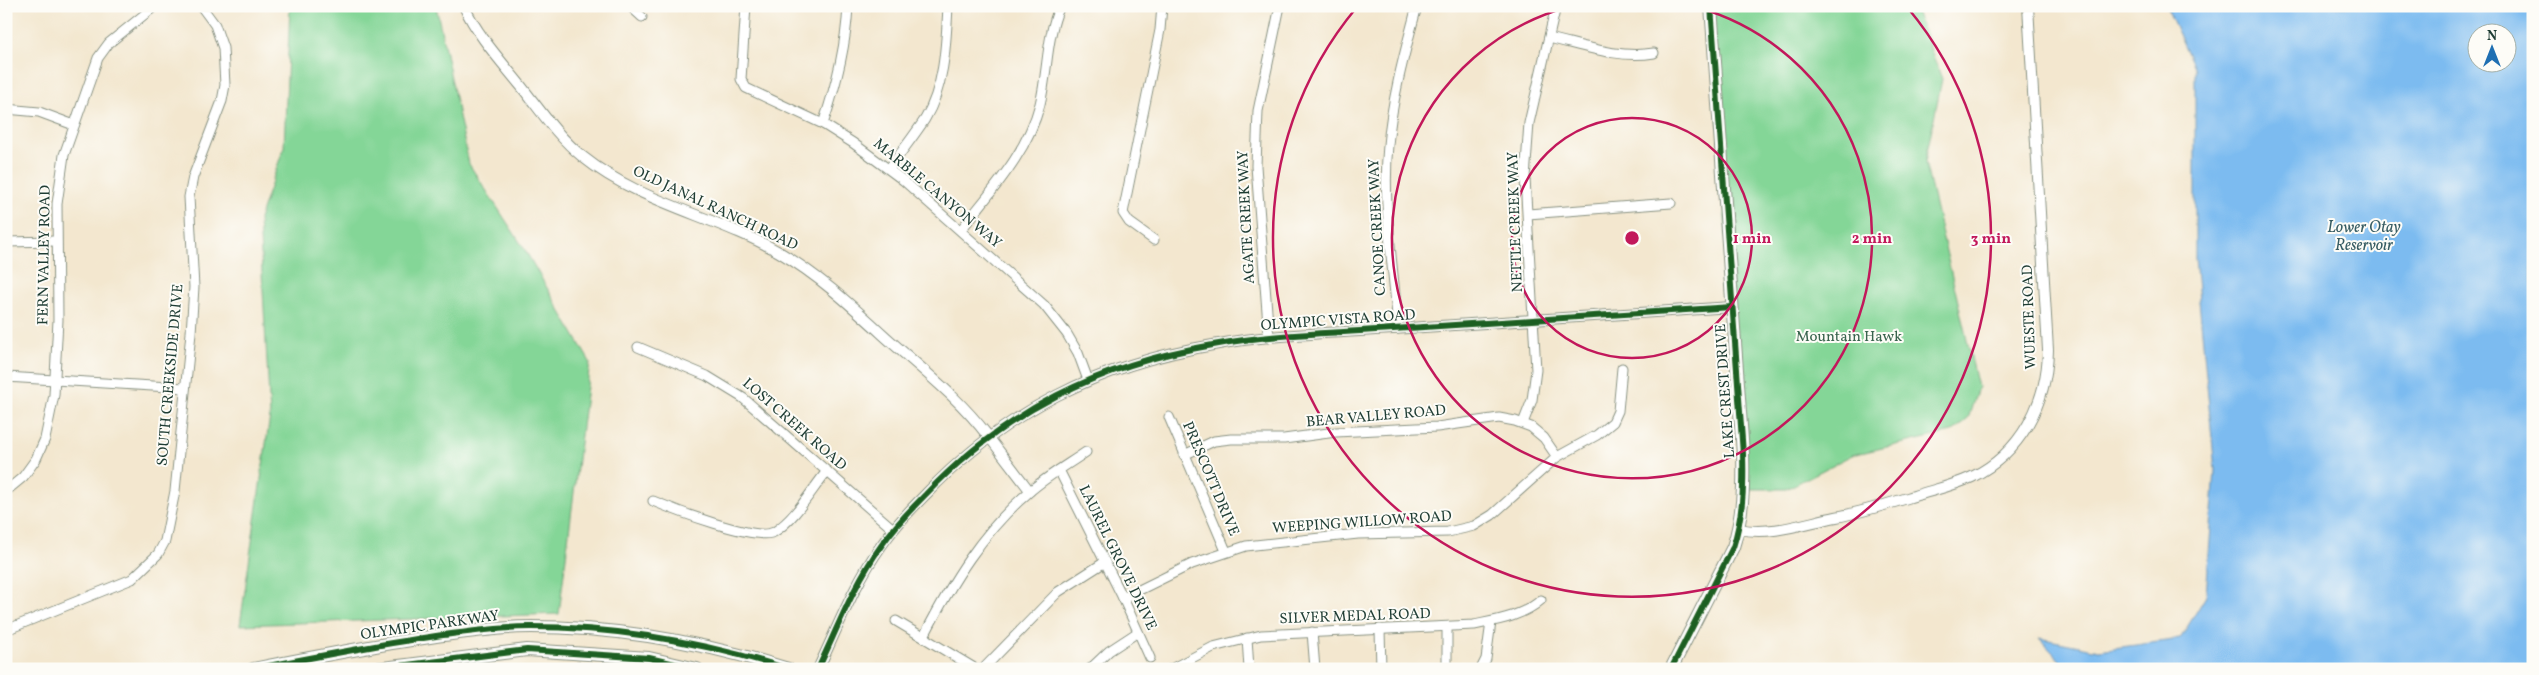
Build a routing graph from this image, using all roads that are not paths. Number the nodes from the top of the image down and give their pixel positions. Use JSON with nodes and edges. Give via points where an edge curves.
{"nodes":[{"id":1,"x":155,"y":6,"type":"edge"},
{"id":2,"x":201,"y":6,"type":"edge"},
{"id":3,"x":464,"y":6,"type":"edge"},
{"id":4,"x":630,"y":6,"type":"edge"},
{"id":5,"x":746,"y":6,"type":"edge"},
{"id":6,"x":848,"y":6,"type":"edge"},
{"id":7,"x":948,"y":6,"type":"edge"},
{"id":8,"x":1060,"y":6,"type":"edge"},
{"id":9,"x":1162,"y":6,"type":"edge"},
{"id":10,"x":1280,"y":6,"type":"edge"},
{"id":11,"x":1417,"y":6,"type":"edge"},
{"id":12,"x":1556,"y":6,"type":"edge"},
{"id":13,"x":1711,"y":6,"type":"edge"},
{"id":14,"x":2028,"y":6,"type":"edge"},
{"id":15,"x":642,"y":17,"type":"dead end"},
{"id":16,"x":1550,"y":38,"type":"junction"},
{"id":17,"x":1654,"y":53,"type":"dead end"},
{"id":18,"x":6,"y":109,"type":"edge"},
{"id":19,"x":823,"y":124,"type":"junction"},
{"id":20,"x":74,"y":125,"type":"junction"},
{"id":21,"x":889,"y":169,"type":"junction"},
{"id":22,"x":1671,"y":203,"type":"dead end"},
{"id":23,"x":1528,"y":214,"type":"junction"},
{"id":24,"x":961,"y":230,"type":"junction"},
{"id":25,"x":1154,"y":240,"type":"dead end"},
{"id":26,"x":56,"y":241,"type":"junction"},
{"id":27,"x":6,"y":242,"type":"edge"},
{"id":28,"x":1732,"y":307,"type":"junction"},
{"id":29,"x":1535,"y":319,"type":"junction"},
{"id":30,"x":1398,"y":329,"type":"junction"},
{"id":31,"x":1270,"y":338,"type":"junction"},
{"id":32,"x":638,"y":346,"type":"dead end"},
{"id":33,"x":1622,"y":368,"type":"dead end"},
{"id":34,"x":6,"y":377,"type":"edge"},
{"id":35,"x":55,"y":380,"type":"junction"},
{"id":36,"x":1088,"y":380,"type":"junction"},
{"id":37,"x":185,"y":388,"type":"junction"},
{"id":38,"x":1169,"y":417,"type":"dead end"},
{"id":39,"x":1523,"y":423,"type":"junction"},
{"id":40,"x":988,"y":436,"type":"junction"},
{"id":41,"x":1086,"y":452,"type":"dead end"},
{"id":42,"x":1184,"y":455,"type":"junction"},
{"id":43,"x":1557,"y":457,"type":"junction"},
{"id":44,"x":1059,"y":470,"type":"junction"},
{"id":45,"x":827,"y":471,"type":"junction"},
{"id":46,"x":6,"y":490,"type":"edge"},
{"id":47,"x":1030,"y":491,"type":"junction"},
{"id":48,"x":653,"y":501,"type":"dead end"},
{"id":49,"x":893,"y":529,"type":"junction"},
{"id":50,"x":1739,"y":529,"type":"junction"},
{"id":51,"x":1226,"y":551,"type":"junction"},
{"id":52,"x":1105,"y":562,"type":"junction"},
{"id":53,"x":1123,"y":598,"type":"junction"},
{"id":54,"x":1541,"y":600,"type":"dead end"},
{"id":55,"x":896,"y":621,"type":"dead end"},
{"id":56,"x":1491,"y":622,"type":"junction"},
{"id":57,"x":1447,"y":627,"type":"junction"},
{"id":58,"x":1380,"y":629,"type":"junction"},
{"id":59,"x":6,"y":630,"type":"edge"},
{"id":60,"x":1138,"y":632,"type":"junction"},
{"id":61,"x":1312,"y":632,"type":"junction"},
{"id":62,"x":924,"y":636,"type":"junction"},
{"id":63,"x":1247,"y":638,"type":"junction"},
{"id":64,"x":1150,"y":658,"type":"dead end"},
{"id":65,"x":253,"y":669,"type":"edge"},
{"id":66,"x":375,"y":669,"type":"edge"},
{"id":67,"x":697,"y":669,"type":"edge"},
{"id":68,"x":788,"y":669,"type":"edge"},
{"id":69,"x":818,"y":669,"type":"edge"},
{"id":70,"x":976,"y":669,"type":"edge"},
{"id":71,"x":983,"y":669,"type":"edge"},
{"id":72,"x":1090,"y":669,"type":"edge"},
{"id":73,"x":1172,"y":669,"type":"edge"},
{"id":74,"x":1248,"y":669,"type":"edge"},
{"id":75,"x":1316,"y":669,"type":"edge"},
{"id":76,"x":1381,"y":669,"type":"edge"},
{"id":77,"x":1447,"y":669,"type":"edge"},
{"id":78,"x":1481,"y":669,"type":"edge"},
{"id":79,"x":1671,"y":669,"type":"edge"}],
"edges":[{"from":1,"to":20,"type":"street","name":"FERN VALLEY ROAD","via":[[110,42],[98,58]]},
{"from":2,"to":37,"type":"street","name":"SOUTH CREEKSIDE DRIVE","via":[[215,25],[226,66],[222,101],[198,160],[190,197],[194,287]]},
{"from":3,"to":40,"type":"street","name":"OLD JANAL RANCH ROAD","via":[[520,86],[555,130],[582,156],[635,190],[753,239],[801,266],[948,391]]},
{"from":4,"to":15,"type":"street"},
{"from":5,"to":19,"type":"street","name":"MARBLE CANYON WAY","via":[[741,79],[746,88]]},
{"from":6,"to":19,"type":"street","via":[[837,83]]},
{"from":7,"to":21,"type":"street","via":[[942,66],[933,101],[925,119]]},
{"from":8,"to":24,"type":"street","via":[[1053,21],[1046,80],[1032,127],[1010,168]]},
{"from":9,"to":25,"type":"street","via":[[1123,213],[1129,222]]},
{"from":10,"to":31,"type":"street","name":"AGATE CREEK WAY","via":[[1264,77],[1256,138]]},
{"from":11,"to":30,"type":"street","name":"CANOE CREEK WAY","via":[[1400,70],[1387,148]]},
{"from":12,"to":16,"type":"street","name":"NETTLE CREEK WAY"},
{"from":13,"to":28,"type":"main road","name":"LAKE CREST DRIVE"},
{"from":14,"to":50,"type":"street","name":"WUESTE ROAD","via":[[2048,350],[2044,390],[2031,421],[1998,460],[1960,482],[1859,512],[1780,529],[1754,532]]},
{"from":16,"to":17,"type":"street","via":[[1617,54],[1636,56]]},
{"from":16,"to":23,"type":"street","name":"NETTLE CREEK WAY","via":[[1535,95],[1526,149]]},
{"from":18,"to":20,"type":"street","via":[[39,112]]},
{"from":19,"to":21,"type":"street","name":"MARBLE CANYON WAY"},
{"from":20,"to":26,"type":"street","name":"FERN VALLEY ROAD","via":[[59,181]]},
{"from":21,"to":24,"type":"street","name":"MARBLE CANYON WAY"},
{"from":22,"to":23,"type":"street"},
{"from":23,"to":29,"type":"street","name":"NETTLE CREEK WAY"},
{"from":24,"to":36,"type":"street","name":"MARBLE CANYON WAY","via":[[1044,305],[1067,334]]},
{"from":26,"to":27,"type":"street"},
{"from":26,"to":35,"type":"street","name":"FERN VALLEY ROAD"},
{"from":28,"to":29,"type":"street","name":"OLYMPIC VISTA ROAD"},
{"from":28,"to":50,"type":"main road","name":"LAKE CREST DRIVE","via":[[1744,454]]},
{"from":29,"to":30,"type":"street","name":"OLYMPIC VISTA ROAD"},
{"from":29,"to":39,"type":"street","name":"NETTLE CREEK WAY","via":[[1535,386]]},
{"from":30,"to":31,"type":"street","name":"OLYMPIC VISTA ROAD"},
{"from":31,"to":36,"type":"street","name":"OLYMPIC VISTA ROAD","via":[[1178,351]]},
{"from":32,"to":45,"type":"street","name":"LOST CREEK ROAD","via":[[726,386]]},
{"from":33,"to":43,"type":"street","name":"WEEPING WILLOW ROAD","via":[[1618,411],[1613,422]]},
{"from":34,"to":35,"type":"street"},
{"from":35,"to":37,"type":"street"},
{"from":35,"to":46,"type":"street","name":"FERN VALLEY ROAD","via":[[41,450],[27,473]]},
{"from":36,"to":40,"type":"street","name":"OLYMPIC VISTA ROAD","via":[[1052,397]]},
{"from":37,"to":59,"type":"street","name":"SOUTH CREEKSIDE DRIVE","via":[[170,524],[158,554],[142,572],[117,587]]},
{"from":38,"to":42,"type":"street","name":"PRESCOTT DRIVE"},
{"from":39,"to":42,"type":"street","name":"BEAR VALLEY ROAD","via":[[1491,418],[1437,427],[1231,439],[1214,441]]},
{"from":39,"to":43,"type":"street","name":"BEAR VALLEY ROAD","via":[[1544,438]]},
{"from":40,"to":47,"type":"street","name":"OLD JANAL RANCH ROAD"},
{"from":40,"to":49,"type":"street","name":"OLYMPIC VISTA ROAD","via":[[944,474]]},
{"from":41,"to":44,"type":"street"},
{"from":42,"to":51,"type":"street","name":"PRESCOTT DRIVE"},
{"from":43,"to":51,"type":"street","name":"WEEPING WILLOW ROAD","via":[[1492,515],[1461,530],[1358,534]]},
{"from":44,"to":47,"type":"street"},
{"from":44,"to":52,"type":"street","name":"LAUREL GROVE DRIVE"},
{"from":45,"to":48,"type":"street","via":[[792,515],[772,533],[762,534],[703,521]]},
{"from":45,"to":49,"type":"street","name":"LOST CREEK ROAD"},
{"from":47,"to":62,"type":"street","via":[[970,556]]},
{"from":49,"to":69,"type":"street","name":"OLYMPIC VISTA ROAD","via":[[847,604]]},
{"from":50,"to":79,"type":"main road","name":"LAKE CREST DRIVE"},
{"from":51,"to":53,"type":"street","name":"WEEPING WILLOW ROAD"},
{"from":52,"to":53,"type":"street","name":"LAUREL GROVE DRIVE"},
{"from":52,"to":71,"type":"street","via":[[1058,592]]},
{"from":53,"to":60,"type":"street","name":"LAUREL GROVE DRIVE"},
{"from":54,"to":56,"type":"street","name":"SILVER MEDAL ROAD","via":[[1532,608]]},
{"from":55,"to":62,"type":"street"},
{"from":56,"to":57,"type":"street","name":"SILVER MEDAL ROAD"},
{"from":56,"to":78,"type":"street","via":[[1486,659]]},
{"from":57,"to":58,"type":"street","name":"SILVER MEDAL ROAD"},
{"from":57,"to":77,"type":"street"},
{"from":58,"to":61,"type":"street","name":"SILVER MEDAL ROAD"},
{"from":58,"to":76,"type":"street"},
{"from":60,"to":64,"type":"street","name":"LAUREL GROVE DRIVE"},
{"from":60,"to":72,"type":"street","via":[[1109,650]]},
{"from":61,"to":63,"type":"street","name":"SILVER MEDAL ROAD"},
{"from":61,"to":75,"type":"street"},
{"from":62,"to":70,"type":"street"},
{"from":63,"to":73,"type":"street","name":"SILVER MEDAL ROAD","via":[[1213,647]]},
{"from":63,"to":74,"type":"street"},
{"from":65,"to":68,"type":"main road","name":"OLYMPIC PARKWAY","via":[[375,645],[488,629],[531,627],[656,635],[744,655]]},
{"from":66,"to":67,"type":"main road","via":[[527,650],[649,658]]}]}
